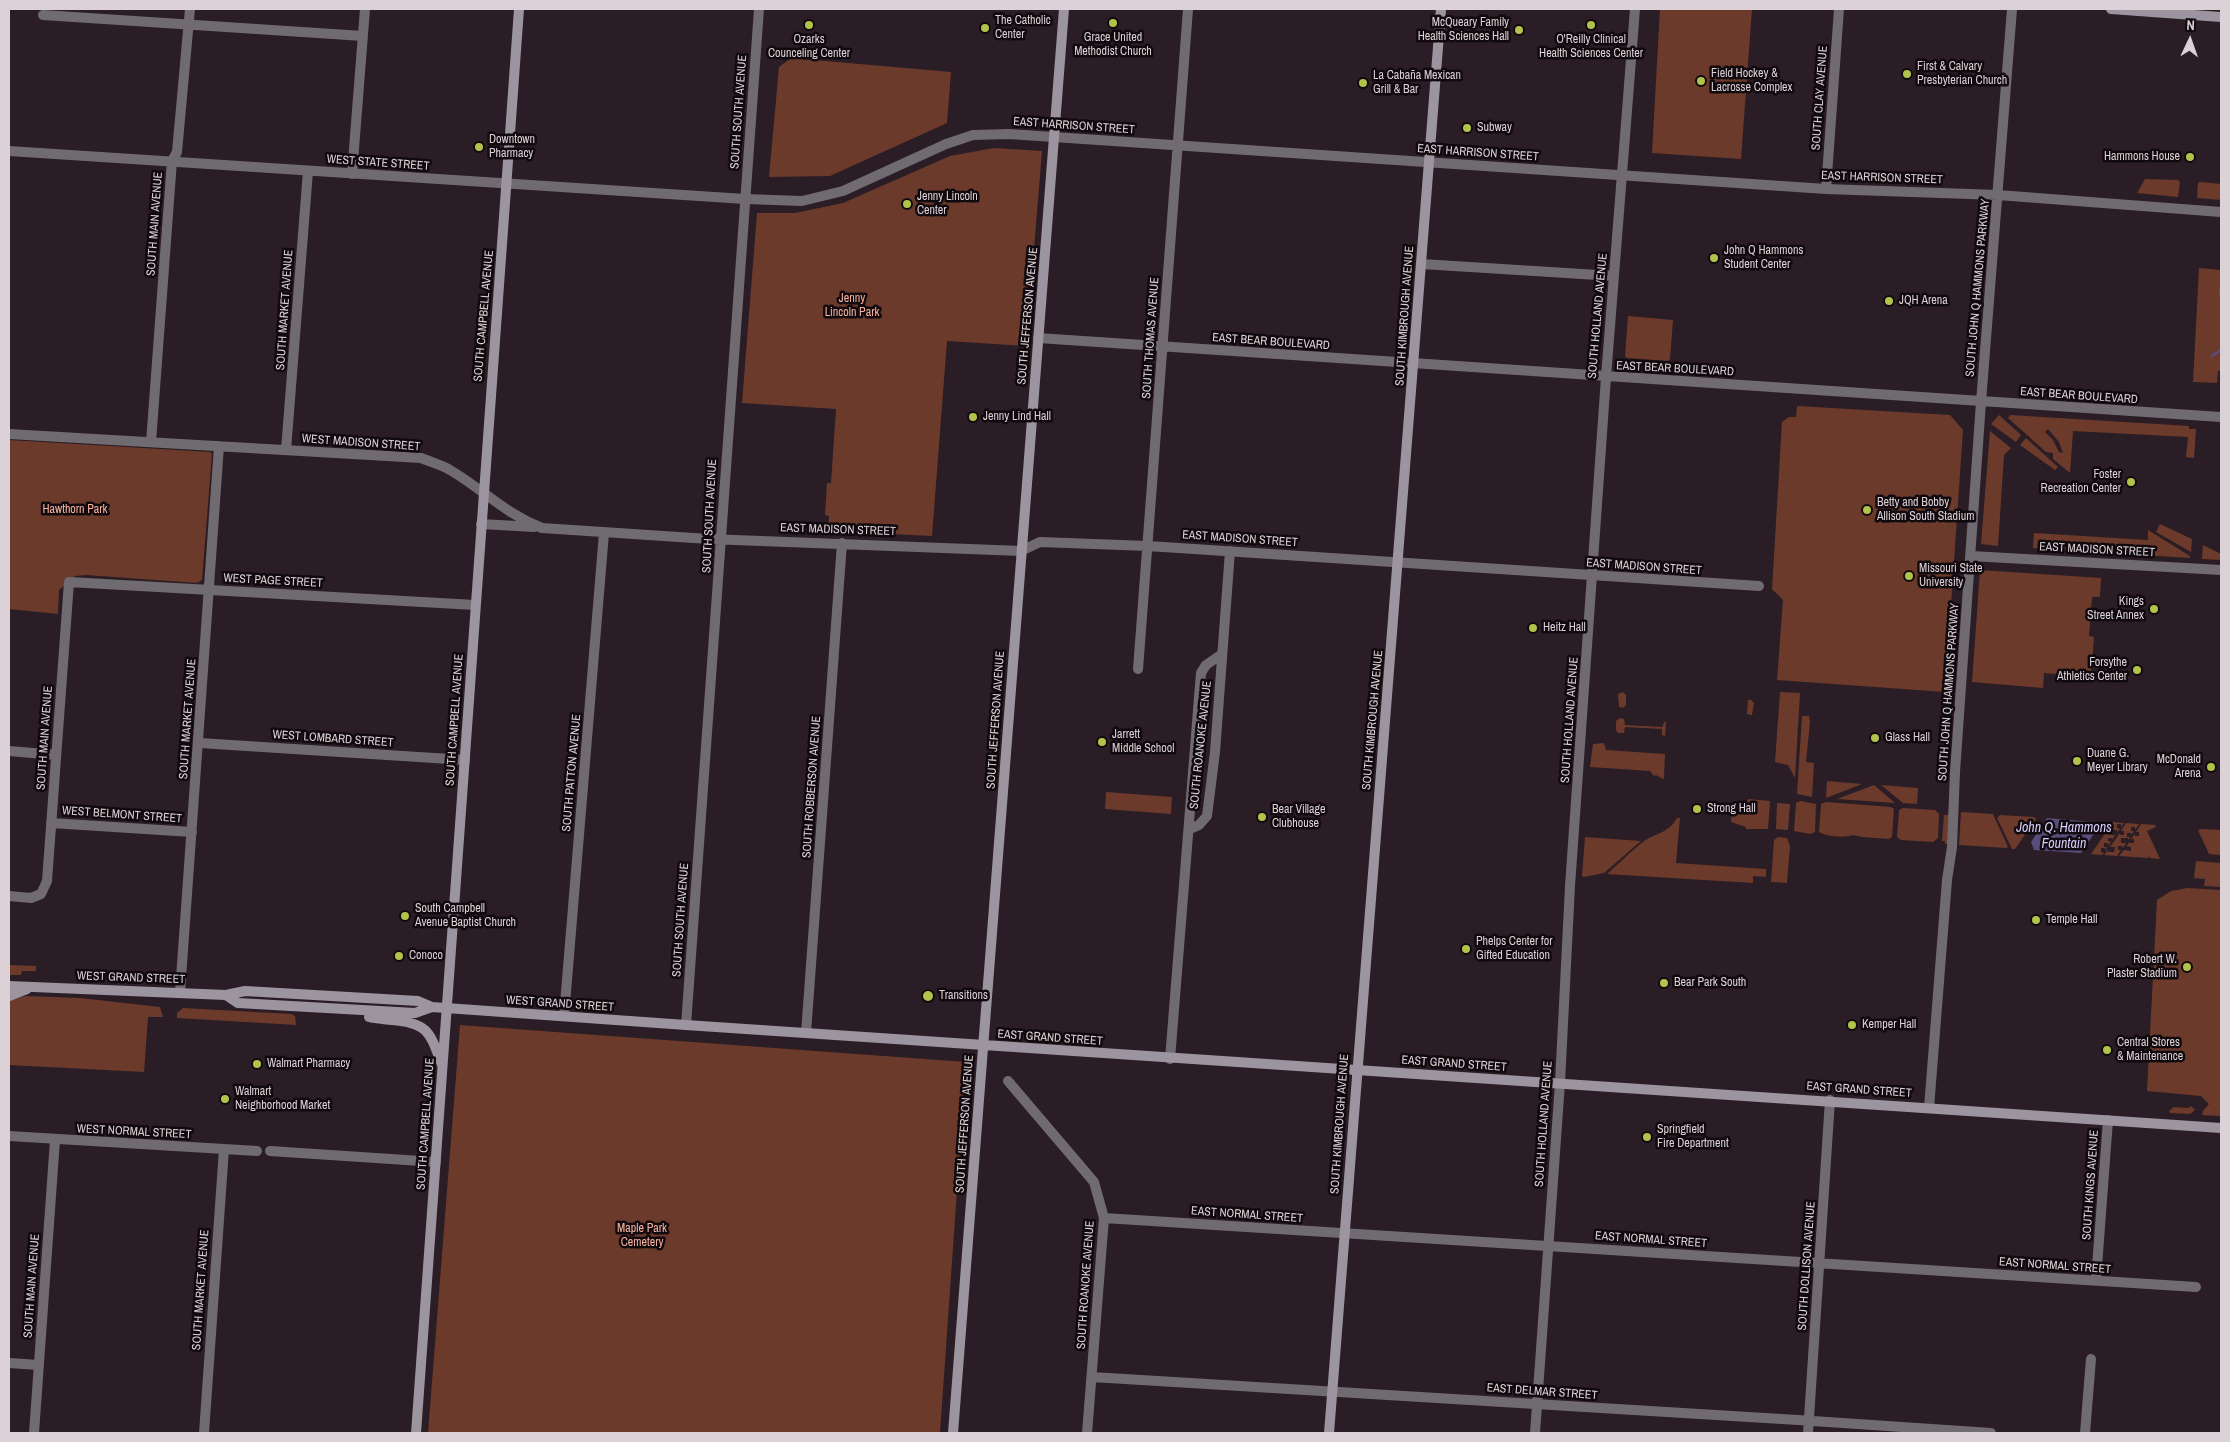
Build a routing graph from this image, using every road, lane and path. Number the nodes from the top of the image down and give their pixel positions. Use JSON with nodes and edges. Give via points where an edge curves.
{"nodes":[{"id":1,"x":190,"y":9,"type":"edge"},
{"id":2,"x":365,"y":9,"type":"edge"},
{"id":3,"x":519,"y":9,"type":"edge"},
{"id":4,"x":759,"y":9,"type":"edge"},
{"id":5,"x":1064,"y":9,"type":"edge"},
{"id":6,"x":1188,"y":9,"type":"edge"},
{"id":7,"x":1442,"y":9,"type":"edge"},
{"id":8,"x":1635,"y":9,"type":"edge"},
{"id":9,"x":1839,"y":9,"type":"edge"},
{"id":10,"x":2012,"y":9,"type":"edge"},
{"id":11,"x":2111,"y":9,"type":"edge"},
{"id":12,"x":43,"y":15,"type":"dead end"},
{"id":13,"x":2221,"y":17,"type":"edge"},
{"id":14,"x":189,"y":25,"type":"junction"},
{"id":15,"x":363,"y":36,"type":"junction"},
{"id":16,"x":1055,"y":136,"type":"junction"},
{"id":17,"x":1179,"y":146,"type":"junction"},
{"id":18,"x":9,"y":151,"type":"edge"},
{"id":19,"x":172,"y":161,"type":"junction"},
{"id":20,"x":1430,"y":163,"type":"junction"},
{"id":21,"x":308,"y":171,"type":"junction"},
{"id":22,"x":352,"y":174,"type":"junction"},
{"id":23,"x":1622,"y":175,"type":"junction"},
{"id":24,"x":507,"y":184,"type":"junction"},
{"id":25,"x":1826,"y":189,"type":"junction"},
{"id":26,"x":1998,"y":195,"type":"junction"},
{"id":27,"x":745,"y":199,"type":"junction"},
{"id":28,"x":2221,"y":212,"type":"edge"},
{"id":29,"x":1422,"y":264,"type":"junction"},
{"id":30,"x":1614,"y":276,"type":"junction"},
{"id":31,"x":1038,"y":338,"type":"junction"},
{"id":32,"x":1163,"y":347,"type":"junction"},
{"id":33,"x":1414,"y":364,"type":"junction"},
{"id":34,"x":1606,"y":377,"type":"junction"},
{"id":35,"x":1981,"y":402,"type":"junction"},
{"id":36,"x":2221,"y":417,"type":"edge"},
{"id":37,"x":9,"y":434,"type":"edge"},
{"id":38,"x":151,"y":442,"type":"junction"},
{"id":39,"x":219,"y":446,"type":"junction"},
{"id":40,"x":286,"y":450,"type":"junction"},
{"id":41,"x":483,"y":493,"type":"junction"},
{"id":42,"x":481,"y":524,"type":"junction"},
{"id":43,"x":542,"y":528,"type":"junction"},
{"id":44,"x":604,"y":533,"type":"junction"},
{"id":45,"x":722,"y":538,"type":"junction"},
{"id":46,"x":842,"y":543,"type":"junction"},
{"id":47,"x":1148,"y":546,"type":"junction"},
{"id":48,"x":1022,"y":551,"type":"junction"},
{"id":49,"x":1230,"y":551,"type":"junction"},
{"id":50,"x":1971,"y":556,"type":"junction"},
{"id":51,"x":1399,"y":564,"type":"junction"},
{"id":52,"x":2221,"y":570,"type":"edge"},
{"id":53,"x":1593,"y":576,"type":"junction"},
{"id":54,"x":69,"y":582,"type":"joint"},
{"id":55,"x":1759,"y":586,"type":"dead end"},
{"id":56,"x":209,"y":590,"type":"junction"},
{"id":57,"x":475,"y":606,"type":"junction"},
{"id":58,"x":1222,"y":654,"type":"junction"},
{"id":59,"x":1138,"y":669,"type":"dead end"},
{"id":60,"x":200,"y":743,"type":"junction"},
{"id":61,"x":9,"y":751,"type":"edge"},
{"id":62,"x":56,"y":755,"type":"junction"},
{"id":63,"x":465,"y":760,"type":"junction"},
{"id":64,"x":51,"y":823,"type":"junction"},
{"id":65,"x":1190,"y":829,"type":"junction"},
{"id":66,"x":192,"y":832,"type":"junction"},
{"id":67,"x":9,"y":896,"type":"edge"},
{"id":68,"x":9,"y":986,"type":"edge"},
{"id":69,"x":34,"y":986,"type":"junction"},
{"id":70,"x":180,"y":992,"type":"junction"},
{"id":71,"x":226,"y":995,"type":"junction"},
{"id":72,"x":9,"y":996,"type":"edge"},
{"id":73,"x":432,"y":1007,"type":"junction"},
{"id":74,"x":447,"y":1008,"type":"junction"},
{"id":75,"x":360,"y":1011,"type":"junction"},
{"id":76,"x":564,"y":1016,"type":"junction"},
{"id":77,"x":686,"y":1025,"type":"junction"},
{"id":78,"x":806,"y":1033,"type":"junction"},
{"id":79,"x":983,"y":1046,"type":"junction"},
{"id":80,"x":1170,"y":1059,"type":"junction"},
{"id":81,"x":443,"y":1067,"type":"junction"},
{"id":82,"x":1357,"y":1070,"type":"junction"},
{"id":83,"x":1008,"y":1080,"type":"dead end"},
{"id":84,"x":1560,"y":1084,"type":"junction"},
{"id":85,"x":1830,"y":1100,"type":"junction"},
{"id":86,"x":1929,"y":1108,"type":"junction"},
{"id":87,"x":2108,"y":1120,"type":"junction"},
{"id":88,"x":2221,"y":1128,"type":"edge"},
{"id":89,"x":9,"y":1136,"type":"edge"},
{"id":90,"x":56,"y":1140,"type":"junction"},
{"id":91,"x":224,"y":1149,"type":"junction"},
{"id":92,"x":257,"y":1151,"type":"dead end"},
{"id":93,"x":270,"y":1151,"type":"dead end"},
{"id":94,"x":436,"y":1162,"type":"junction"},
{"id":95,"x":1104,"y":1218,"type":"junction"},
{"id":96,"x":1345,"y":1234,"type":"junction"},
{"id":97,"x":1549,"y":1246,"type":"junction"},
{"id":98,"x":1820,"y":1263,"type":"junction"},
{"id":99,"x":2096,"y":1280,"type":"junction"},
{"id":100,"x":2196,"y":1287,"type":"dead end"},
{"id":101,"x":2091,"y":1359,"type":"dead end"},
{"id":102,"x":9,"y":1363,"type":"edge"},
{"id":103,"x":39,"y":1365,"type":"junction"},
{"id":104,"x":1092,"y":1377,"type":"junction"},
{"id":105,"x":1333,"y":1391,"type":"junction"},
{"id":106,"x":1537,"y":1404,"type":"junction"},
{"id":107,"x":1809,"y":1420,"type":"junction"},
{"id":108,"x":34,"y":1433,"type":"edge"},
{"id":109,"x":204,"y":1433,"type":"edge"},
{"id":110,"x":416,"y":1433,"type":"edge"},
{"id":111,"x":953,"y":1433,"type":"edge"},
{"id":112,"x":1087,"y":1433,"type":"edge"},
{"id":113,"x":1329,"y":1433,"type":"edge"},
{"id":114,"x":1535,"y":1433,"type":"edge"},
{"id":115,"x":1808,"y":1433,"type":"edge"},
{"id":116,"x":1990,"y":1433,"type":"edge"},
{"id":117,"x":2085,"y":1433,"type":"edge"}],
"edges":[{"from":1,"to":14,"type":"street","name":"SOUTH MAIN AVENUE"},
{"from":2,"to":15,"type":"street"},
{"from":3,"to":24,"type":"main road","name":"SOUTH CAMPBELL AVENUE"},
{"from":4,"to":27,"type":"street","name":"SOUTH SOUTH AVENUE"},
{"from":5,"to":16,"type":"main road","name":"SOUTH JEFFERSON AVENUE"},
{"from":6,"to":17,"type":"street","name":"SOUTH THOMAS AVENUE"},
{"from":7,"to":20,"type":"main road","name":"SOUTH KIMBROUGH AVENUE"},
{"from":8,"to":23,"type":"street","name":"SOUTH HOLLAND AVENUE"},
{"from":9,"to":25,"type":"street","name":"SOUTH CLAY AVENUE"},
{"from":10,"to":26,"type":"street","name":"SOUTH JOHN Q HAMMONS PARKWAY"},
{"from":11,"to":13,"type":"main road"},
{"from":12,"to":14,"type":"street"},
{"from":14,"to":15,"type":"street"},
{"from":14,"to":19,"type":"street","name":"SOUTH MAIN AVENUE","via":[[177,152]]},
{"from":15,"to":22,"type":"street"},
{"from":16,"to":17,"type":"street","name":"EAST HARRISON STREET"},
{"from":16,"to":27,"type":"street","name":"EAST HARRISON STREET","via":[[973,135],[922,154],[843,192],[802,201]]},
{"from":16,"to":31,"type":"main road","name":"SOUTH JEFFERSON AVENUE"},
{"from":17,"to":20,"type":"street","name":"EAST HARRISON STREET"},
{"from":17,"to":32,"type":"street","name":"SOUTH THOMAS AVENUE"},
{"from":18,"to":19,"type":"street","name":"WEST STATE STREET"},
{"from":19,"to":21,"type":"street","name":"WEST STATE STREET"},
{"from":19,"to":38,"type":"street","name":"SOUTH MAIN AVENUE"},
{"from":20,"to":23,"type":"street","name":"EAST HARRISON STREET"},
{"from":20,"to":29,"type":"main road","name":"SOUTH KIMBROUGH AVENUE"},
{"from":21,"to":22,"type":"street","name":"WEST STATE STREET"},
{"from":21,"to":40,"type":"street","name":"SOUTH MARKET AVENUE"},
{"from":22,"to":24,"type":"street","name":"WEST STATE STREET"},
{"from":23,"to":25,"type":"street","name":"EAST HARRISON STREET"},
{"from":23,"to":30,"type":"street","name":"SOUTH HOLLAND AVENUE"},
{"from":24,"to":27,"type":"street","name":"WEST STATE STREET"},
{"from":24,"to":41,"type":"main road","name":"SOUTH CAMPBELL AVENUE"},
{"from":25,"to":26,"type":"street","name":"EAST HARRISON STREET"},
{"from":26,"to":28,"type":"street","name":"EAST HARRISON STREET"},
{"from":26,"to":35,"type":"street","name":"SOUTH JOHN Q HAMMONS PARKWAY"},
{"from":27,"to":45,"type":"street","name":"SOUTH SOUTH AVENUE"},
{"from":29,"to":30,"type":"street"},
{"from":29,"to":33,"type":"main road","name":"SOUTH KIMBROUGH AVENUE"},
{"from":30,"to":34,"type":"street","name":"SOUTH HOLLAND AVENUE"},
{"from":31,"to":32,"type":"street","name":"EAST BEAR BOULEVARD"},
{"from":31,"to":48,"type":"main road","name":"SOUTH JEFFERSON AVENUE"},
{"from":32,"to":33,"type":"street","name":"EAST BEAR BOULEVARD"},
{"from":32,"to":47,"type":"street","name":"SOUTH THOMAS AVENUE"},
{"from":33,"to":34,"type":"street","name":"EAST BEAR BOULEVARD"},
{"from":33,"to":51,"type":"main road","name":"SOUTH KIMBROUGH AVENUE"},
{"from":34,"to":35,"type":"street","name":"EAST BEAR BOULEVARD"},
{"from":34,"to":53,"type":"street","name":"SOUTH HOLLAND AVENUE"},
{"from":35,"to":36,"type":"street","name":"EAST BEAR BOULEVARD"},
{"from":35,"to":50,"type":"street","name":"SOUTH JOHN Q HAMMONS PARKWAY"},
{"from":37,"to":38,"type":"street","name":"WEST MADISON STREET"},
{"from":38,"to":39,"type":"street","name":"WEST MADISON STREET"},
{"from":39,"to":40,"type":"street","name":"WEST MADISON STREET"},
{"from":39,"to":56,"type":"street","name":"SOUTH MARKET AVENUE"},
{"from":40,"to":41,"type":"street","name":"WEST MADISON STREET","via":[[421,458],[449,469]]},
{"from":41,"to":42,"type":"main road","name":"SOUTH CAMPBELL AVENUE"},
{"from":41,"to":43,"type":"street","name":"WEST MADISON STREET","via":[[521,520]]},
{"from":42,"to":43,"type":"street"},
{"from":42,"to":57,"type":"main road","name":"SOUTH CAMPBELL AVENUE"},
{"from":43,"to":44,"type":"street","name":"WEST MADISON STREET"},
{"from":44,"to":45,"type":"street","name":"WEST MADISON STREET"},
{"from":44,"to":76,"type":"street","name":"SOUTH PATTON AVENUE"},
{"from":45,"to":46,"type":"street","name":"EAST MADISON STREET"},
{"from":45,"to":77,"type":"street","name":"SOUTH SOUTH AVENUE"},
{"from":46,"to":48,"type":"street","name":"EAST MADISON STREET"},
{"from":46,"to":78,"type":"street","name":"SOUTH ROBBERSON AVENUE"},
{"from":47,"to":48,"type":"street","name":"EAST MADISON STREET","via":[[1040,542]]},
{"from":47,"to":49,"type":"street","name":"EAST MADISON STREET"},
{"from":47,"to":59,"type":"street","name":"SOUTH THOMAS AVENUE"},
{"from":48,"to":79,"type":"main road","name":"SOUTH JEFFERSON AVENUE"},
{"from":49,"to":51,"type":"street","name":"EAST MADISON STREET"},
{"from":49,"to":58,"type":"street","name":"SOUTH ROANOKE AVENUE"},
{"from":50,"to":52,"type":"street","name":"EAST MADISON STREET"},
{"from":50,"to":86,"type":"street","name":"SOUTH JOHN Q HAMMONS PARKWAY","via":[[1952,847]]},
{"from":51,"to":53,"type":"street","name":"EAST MADISON STREET"},
{"from":51,"to":82,"type":"main road","name":"SOUTH KIMBROUGH AVENUE"},
{"from":53,"to":55,"type":"street","name":"EAST MADISON STREET"},
{"from":53,"to":84,"type":"street","name":"SOUTH HOLLAND AVENUE","via":[[1570,886]]},
{"from":54,"to":56,"type":"street","name":"WEST PAGE STREET"},
{"from":54,"to":62,"type":"street","name":"SOUTH MAIN AVENUE"},
{"from":56,"to":57,"type":"street","name":"WEST PAGE STREET"},
{"from":56,"to":60,"type":"street","name":"SOUTH MARKET AVENUE"},
{"from":57,"to":63,"type":"main road","name":"SOUTH CAMPBELL AVENUE"},
{"from":58,"to":65,"type":"street","name":"SOUTH ROANOKE AVENUE","via":[[1206,816],[1199,825]]},
{"from":58,"to":65,"type":"street","name":"SOUTH ROANOKE AVENUE","via":[[1201,672]]},
{"from":60,"to":63,"type":"street","name":"WEST LOMBARD STREET"},
{"from":60,"to":66,"type":"street","name":"SOUTH MARKET AVENUE"},
{"from":61,"to":62,"type":"street"},
{"from":62,"to":64,"type":"street","name":"SOUTH MAIN AVENUE"},
{"from":63,"to":74,"type":"main road","name":"SOUTH CAMPBELL AVENUE"},
{"from":64,"to":66,"type":"street","name":"WEST BELMONT STREET"},
{"from":64,"to":67,"type":"street","name":"SOUTH MAIN AVENUE","via":[[47,881],[41,894],[31,898]]},
{"from":65,"to":80,"type":"street","name":"SOUTH ROANOKE AVENUE"},
{"from":66,"to":70,"type":"street","name":"SOUTH MARKET AVENUE"},
{"from":68,"to":69,"type":"main road","name":"WEST GRAND STREET"},
{"from":69,"to":70,"type":"main road","name":"WEST GRAND STREET"},
{"from":69,"to":72,"type":"main road","name":"WEST GRAND STREET"},
{"from":70,"to":71,"type":"main road","name":"WEST GRAND STREET"},
{"from":71,"to":73,"type":"main road","name":"WEST GRAND STREET","via":[[245,991],[272,992],[418,1001]]},
{"from":71,"to":75,"type":"main road","name":"WEST GRAND STREET","via":[[238,1004]]},
{"from":73,"to":74,"type":"main road","name":"WEST GRAND STREET"},
{"from":73,"to":75,"type":"main road","name":"WEST GRAND STREET","via":[[414,1013]]},
{"from":74,"to":76,"type":"main road","name":"WEST GRAND STREET"},
{"from":74,"to":81,"type":"main road","name":"SOUTH CAMPBELL AVENUE"},
{"from":75,"to":81,"type":"main road","via":[[371,1018],[409,1021],[422,1027],[432,1038]]},
{"from":76,"to":77,"type":"main road","name":"WEST GRAND STREET"},
{"from":77,"to":78,"type":"main road","name":"EAST GRAND STREET"},
{"from":78,"to":79,"type":"main road","name":"EAST GRAND STREET"},
{"from":79,"to":80,"type":"main road","name":"EAST GRAND STREET"},
{"from":79,"to":111,"type":"main road","name":"SOUTH JEFFERSON AVENUE"},
{"from":80,"to":82,"type":"main road","name":"EAST GRAND STREET"},
{"from":81,"to":94,"type":"main road","name":"SOUTH CAMPBELL AVENUE"},
{"from":82,"to":84,"type":"main road","name":"EAST GRAND STREET"},
{"from":82,"to":96,"type":"main road","name":"SOUTH KIMBROUGH AVENUE"},
{"from":83,"to":95,"type":"street","name":"SOUTH ROANOKE AVENUE","via":[[1094,1182]]},
{"from":84,"to":85,"type":"main road","name":"EAST GRAND STREET"},
{"from":84,"to":97,"type":"street","name":"SOUTH HOLLAND AVENUE"},
{"from":85,"to":86,"type":"main road","name":"EAST GRAND STREET"},
{"from":85,"to":98,"type":"street","name":"SOUTH DOLLISON AVENUE"},
{"from":86,"to":87,"type":"main road","name":"EAST GRAND STREET"},
{"from":87,"to":88,"type":"main road","name":"EAST GRAND STREET"},
{"from":87,"to":99,"type":"street","name":"SOUTH KINGS AVENUE"},
{"from":89,"to":90,"type":"street","name":"WEST NORMAL STREET"},
{"from":90,"to":91,"type":"street","name":"WEST NORMAL STREET"},
{"from":90,"to":103,"type":"street","name":"SOUTH MAIN AVENUE"},
{"from":91,"to":92,"type":"street","name":"WEST NORMAL STREET"},
{"from":91,"to":109,"type":"street","name":"SOUTH MARKET AVENUE"},
{"from":93,"to":94,"type":"street"},
{"from":94,"to":110,"type":"main road","name":"SOUTH CAMPBELL AVENUE"},
{"from":95,"to":96,"type":"street","name":"EAST NORMAL STREET"},
{"from":95,"to":104,"type":"street","name":"SOUTH ROANOKE AVENUE"},
{"from":96,"to":97,"type":"street","name":"EAST NORMAL STREET"},
{"from":96,"to":105,"type":"main road","name":"SOUTH KIMBROUGH AVENUE"},
{"from":97,"to":98,"type":"street","name":"EAST NORMAL STREET"},
{"from":97,"to":106,"type":"street","name":"SOUTH HOLLAND AVENUE"},
{"from":98,"to":99,"type":"street","name":"EAST NORMAL STREET"},
{"from":98,"to":107,"type":"street","name":"SOUTH DOLLISON AVENUE"},
{"from":99,"to":100,"type":"street","name":"EAST NORMAL STREET"},
{"from":101,"to":117,"type":"street"},
{"from":102,"to":103,"type":"street"},
{"from":103,"to":108,"type":"street","name":"SOUTH MAIN AVENUE"},
{"from":104,"to":105,"type":"street","name":"EAST DELMAR STREET"},
{"from":104,"to":112,"type":"street","name":"SOUTH ROANOKE AVENUE"},
{"from":105,"to":106,"type":"street","name":"EAST DELMAR STREET"},
{"from":105,"to":113,"type":"main road","name":"SOUTH KIMBROUGH AVENUE"},
{"from":106,"to":107,"type":"street","name":"EAST DELMAR STREET"},
{"from":106,"to":114,"type":"street","name":"SOUTH HOLLAND AVENUE"},
{"from":107,"to":115,"type":"street","name":"SOUTH DOLLISON AVENUE"},
{"from":107,"to":116,"type":"street","name":"EAST DELMAR STREET"}]}
